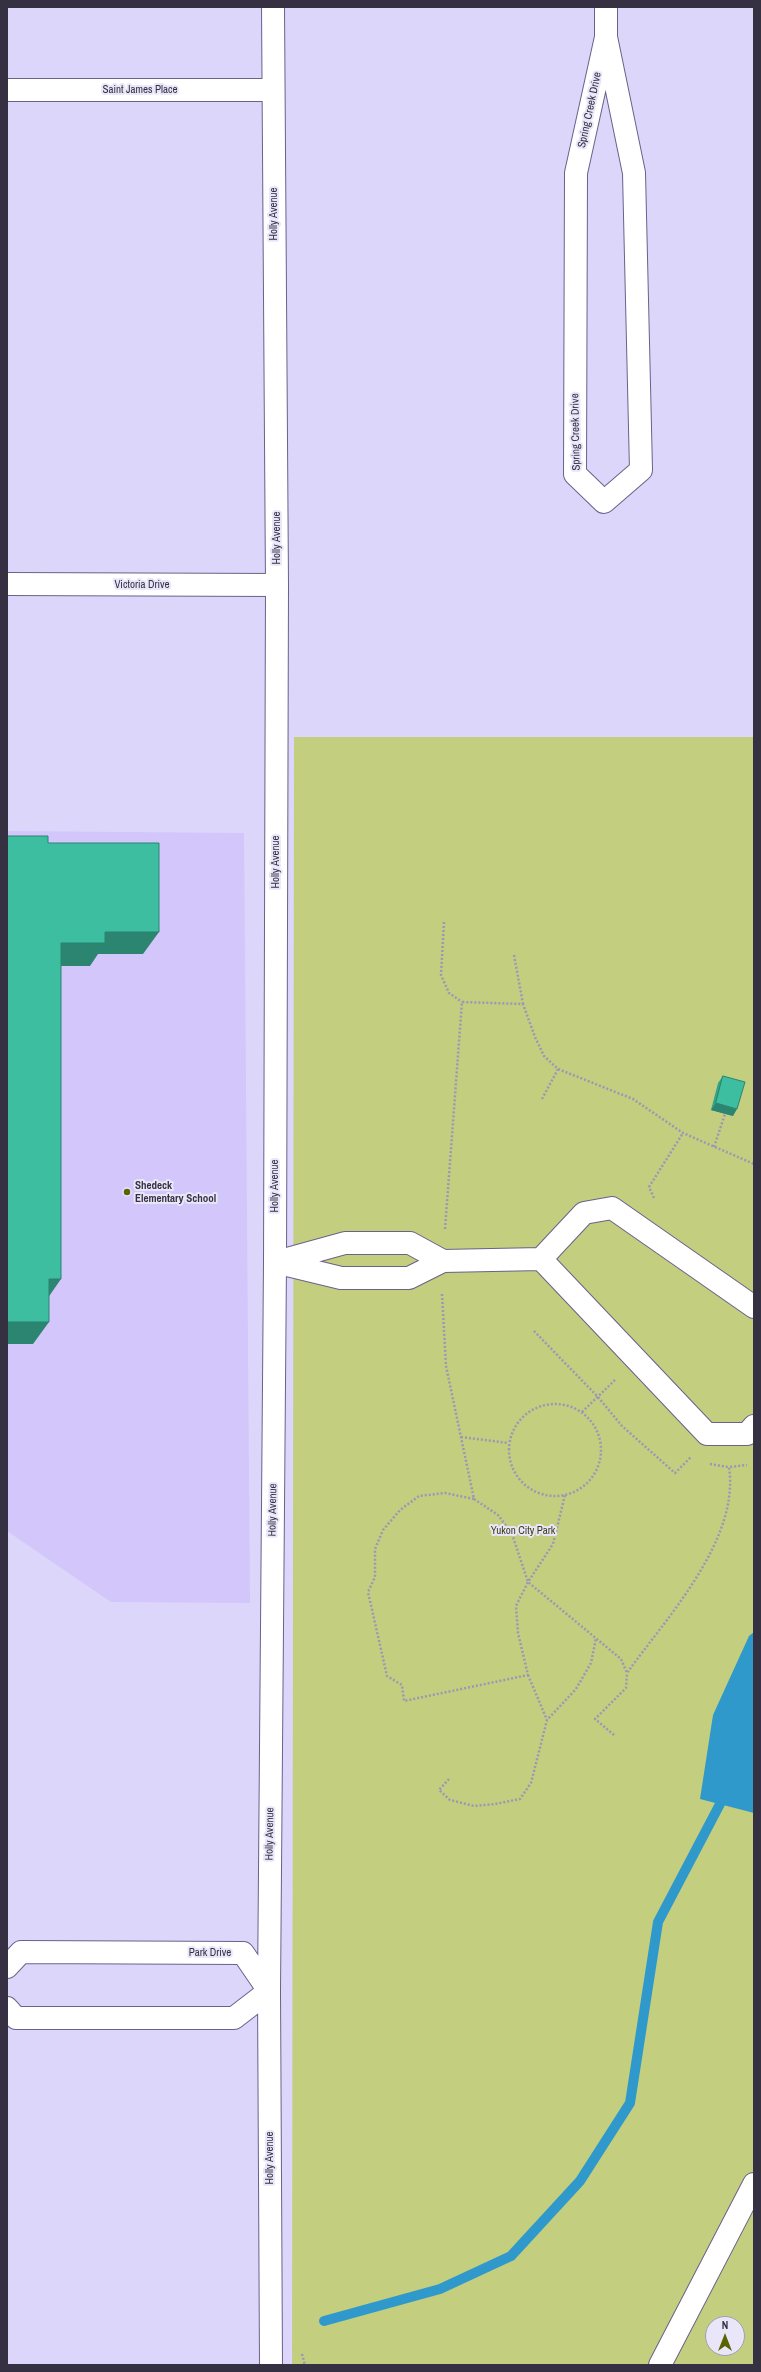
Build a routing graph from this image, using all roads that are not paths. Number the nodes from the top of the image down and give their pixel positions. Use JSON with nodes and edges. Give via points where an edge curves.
{"nodes":[{"id":1,"x":273,"y":7,"type":"edge"},
{"id":2,"x":606,"y":7,"type":"edge"},
{"id":3,"x":606,"y":37,"type":"junction"},
{"id":4,"x":7,"y":90,"type":"edge"},
{"id":5,"x":273,"y":90,"type":"junction"},
{"id":6,"x":7,"y":584,"type":"edge"},
{"id":7,"x":277,"y":585,"type":"junction"},
{"id":8,"x":541,"y":1259,"type":"junction"},
{"id":9,"x":442,"y":1261,"type":"junction"},
{"id":10,"x":275,"y":1262,"type":"junction"},
{"id":11,"x":754,"y":1307,"type":"edge"},
{"id":12,"x":754,"y":1426,"type":"edge"},
{"id":13,"x":7,"y":1966,"type":"edge"},
{"id":14,"x":269,"y":1991,"type":"junction"},
{"id":15,"x":7,"y":2008,"type":"edge"},
{"id":16,"x":754,"y":2184,"type":"edge"},
{"id":17,"x":271,"y":2365,"type":"edge"},
{"id":18,"x":660,"y":2365,"type":"edge"}],
"edges":[{"from":1,"to":5,"type":"street","name":"Holly Avenue"},
{"from":2,"to":3,"type":"street","name":"Spring Creek Drive"},
{"from":3,"to":3,"type":"street","name":"Spring Creek Drive","via":[[634,173],[641,470],[604,502],[575,474],[576,172]]},
{"from":4,"to":5,"type":"street","name":"Saint James Place"},
{"from":5,"to":7,"type":"street","name":"Holly Avenue"},
{"from":6,"to":7,"type":"street","name":"Victoria Drive"},
{"from":7,"to":10,"type":"street","name":"Holly Avenue"},
{"from":8,"to":9,"type":"street"},
{"from":8,"to":11,"type":"street","via":[[584,1213],[612,1208]]},
{"from":8,"to":12,"type":"street","via":[[707,1434],[748,1434]]},
{"from":9,"to":10,"type":"street","via":[[409,1278],[341,1278]]},
{"from":9,"to":10,"type":"street","via":[[410,1242],[345,1242]]},
{"from":10,"to":14,"type":"street","name":"Holly Avenue"},
{"from":13,"to":14,"type":"street","name":"Park Drive","via":[[21,1952],[243,1953]]},
{"from":14,"to":15,"type":"street","via":[[234,2018],[16,2018]]},
{"from":14,"to":17,"type":"street","name":"Holly Avenue"},
{"from":16,"to":18,"type":"street"}]}
